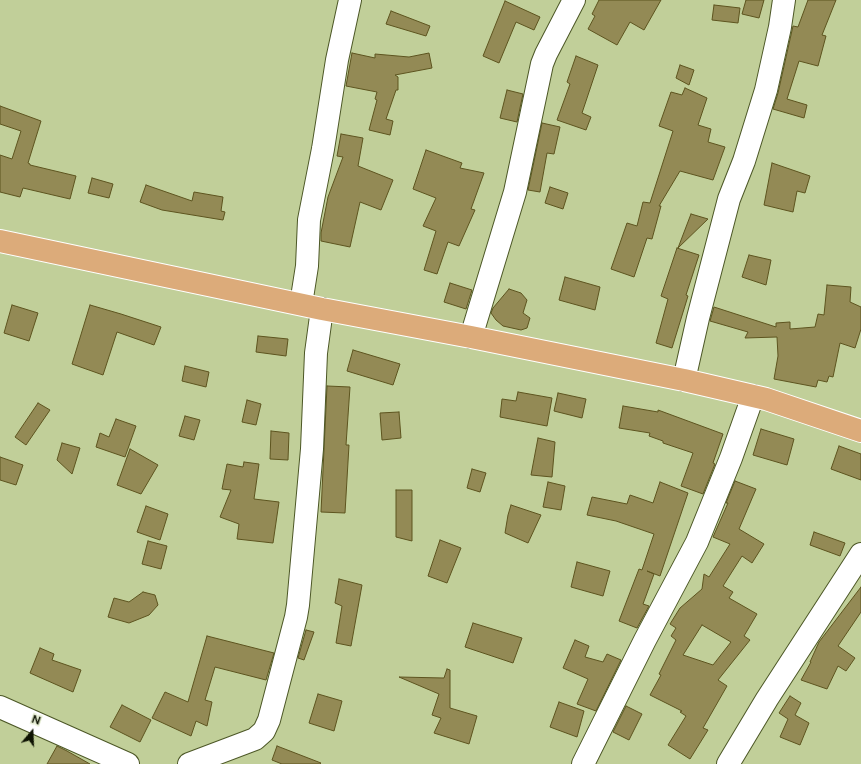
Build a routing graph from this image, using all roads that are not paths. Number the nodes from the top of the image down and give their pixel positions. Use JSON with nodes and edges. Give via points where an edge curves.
{"nodes":[{"id":1,"x":350,"y":0,"type":"edge"},
{"id":2,"x":574,"y":0,"type":"edge"},
{"id":3,"x":784,"y":0,"type":"edge"},
{"id":4,"x":0,"y":241,"type":"edge"},
{"id":5,"x":301,"y":304,"type":"junction"},
{"id":6,"x":322,"y":309,"type":"junction"},
{"id":7,"x":471,"y":337,"type":"junction"},
{"id":8,"x":684,"y":380,"type":"junction"},
{"id":9,"x":754,"y":396,"type":"junction"},
{"id":10,"x":861,"y":431,"type":"edge"},
{"id":11,"x":861,"y":554,"type":"edge"},
{"id":12,"x":0,"y":707,"type":"edge"},
{"id":13,"x":128,"y":764,"type":"edge"},
{"id":14,"x":189,"y":764,"type":"edge"},
{"id":15,"x":583,"y":764,"type":"edge"},
{"id":16,"x":728,"y":764,"type":"edge"}],
"edges":[{"from":1,"to":5,"type":"street","via":[[309,220],[307,266]]},
{"from":2,"to":7,"type":"street","via":[[542,64],[514,192]]},
{"from":3,"to":8,"type":"street","via":[[766,90],[729,199]]},
{"from":4,"to":5,"type":"main road"},
{"from":5,"to":6,"type":"main road"},
{"from":6,"to":7,"type":"main road"},
{"from":6,"to":14,"type":"street","via":[[316,353],[312,449],[298,605],[269,720],[264,731],[256,739]]},
{"from":7,"to":8,"type":"main road"},
{"from":8,"to":9,"type":"main road"},
{"from":9,"to":10,"type":"main road"},
{"from":9,"to":15,"type":"street","via":[[696,542]]},
{"from":11,"to":16,"type":"street"},
{"from":12,"to":13,"type":"street"}]}
